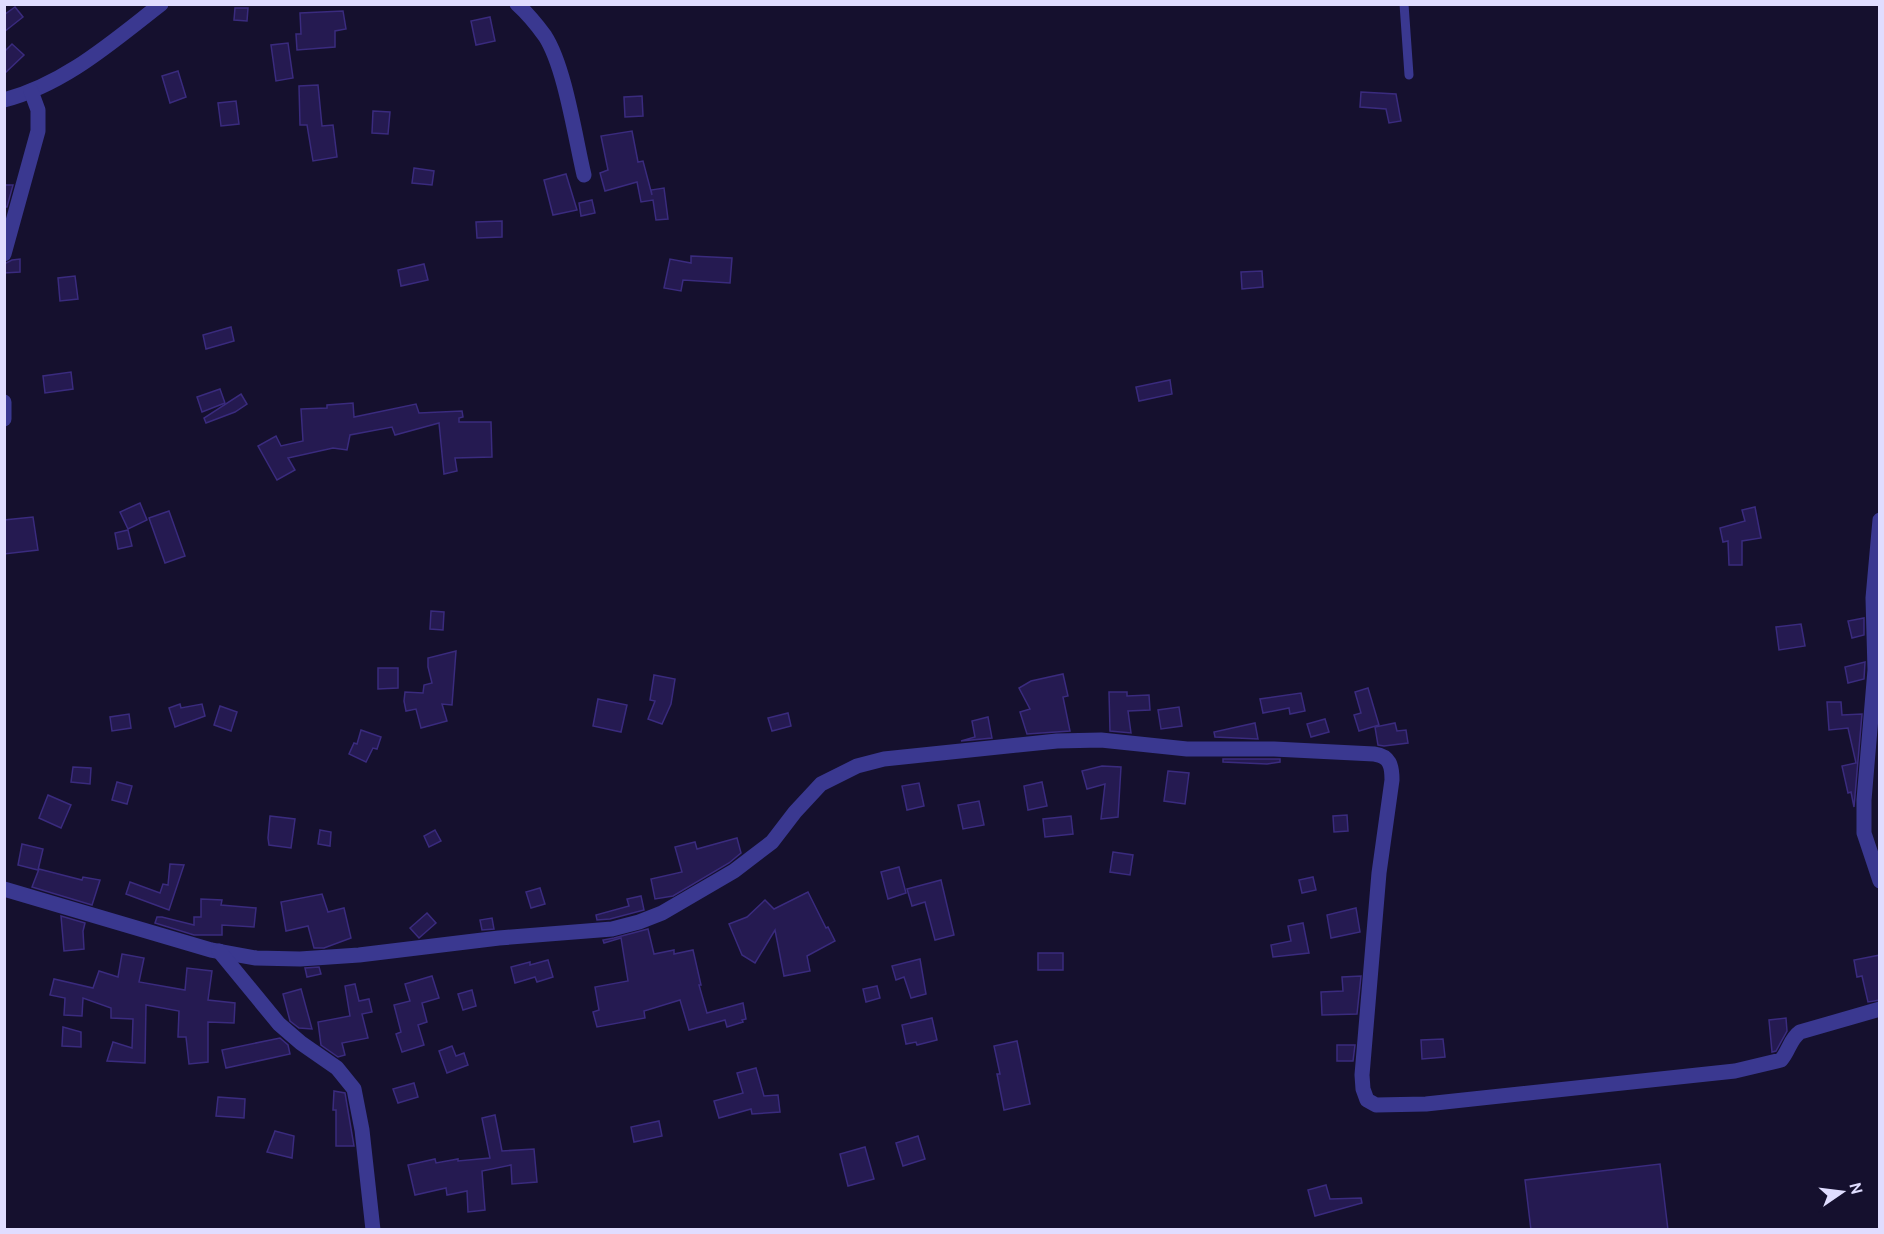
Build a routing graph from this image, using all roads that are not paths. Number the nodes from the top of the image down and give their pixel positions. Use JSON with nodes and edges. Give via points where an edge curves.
{"nodes":[{"id":1,"x":161,"y":4,"type":"edge"},
{"id":2,"x":517,"y":4,"type":"edge"},
{"id":3,"x":1404,"y":4,"type":"edge"},
{"id":4,"x":1409,"y":75,"type":"dead end"},
{"id":5,"x":31,"y":91,"type":"junction"},
{"id":6,"x":4,"y":100,"type":"edge"},
{"id":7,"x":584,"y":175,"type":"dead end"},
{"id":8,"x":4,"y":254,"type":"edge"},
{"id":9,"x":4,"y":402,"type":"edge"},
{"id":10,"x":4,"y":419,"type":"edge"},
{"id":11,"x":1880,"y":520,"type":"edge"},
{"id":12,"x":1880,"y":881,"type":"edge"},
{"id":13,"x":4,"y":889,"type":"edge"},
{"id":14,"x":219,"y":951,"type":"junction"},
{"id":15,"x":1880,"y":1009,"type":"edge"},
{"id":16,"x":373,"y":1230,"type":"edge"}],
"edges":[{"from":1,"to":5,"type":"street","via":[[84,63]]},
{"from":2,"to":7,"type":"street","via":[[545,36],[554,55]]},
{"from":3,"to":4,"type":"lane"},
{"from":5,"to":6,"type":"street"},
{"from":5,"to":8,"type":"street","via":[[38,110],[38,131]]},
{"from":9,"to":10,"type":"street"},
{"from":11,"to":12,"type":"street","via":[[1873,598],[1875,670],[1864,800],[1864,833]]},
{"from":13,"to":14,"type":"street"},
{"from":14,"to":15,"type":"street","via":[[256,958],[300,959],[612,929],[662,913],[734,871],[772,842],[821,784],[857,766],[984,747],[1101,740],[1187,749],[1374,754],[1389,761],[1392,780],[1362,1075],[1367,1100],[1376,1106],[1735,1071],[1781,1060],[1800,1032]]},
{"from":14,"to":16,"type":"street","via":[[279,1023],[301,1044],[337,1068],[354,1089]]}]}
